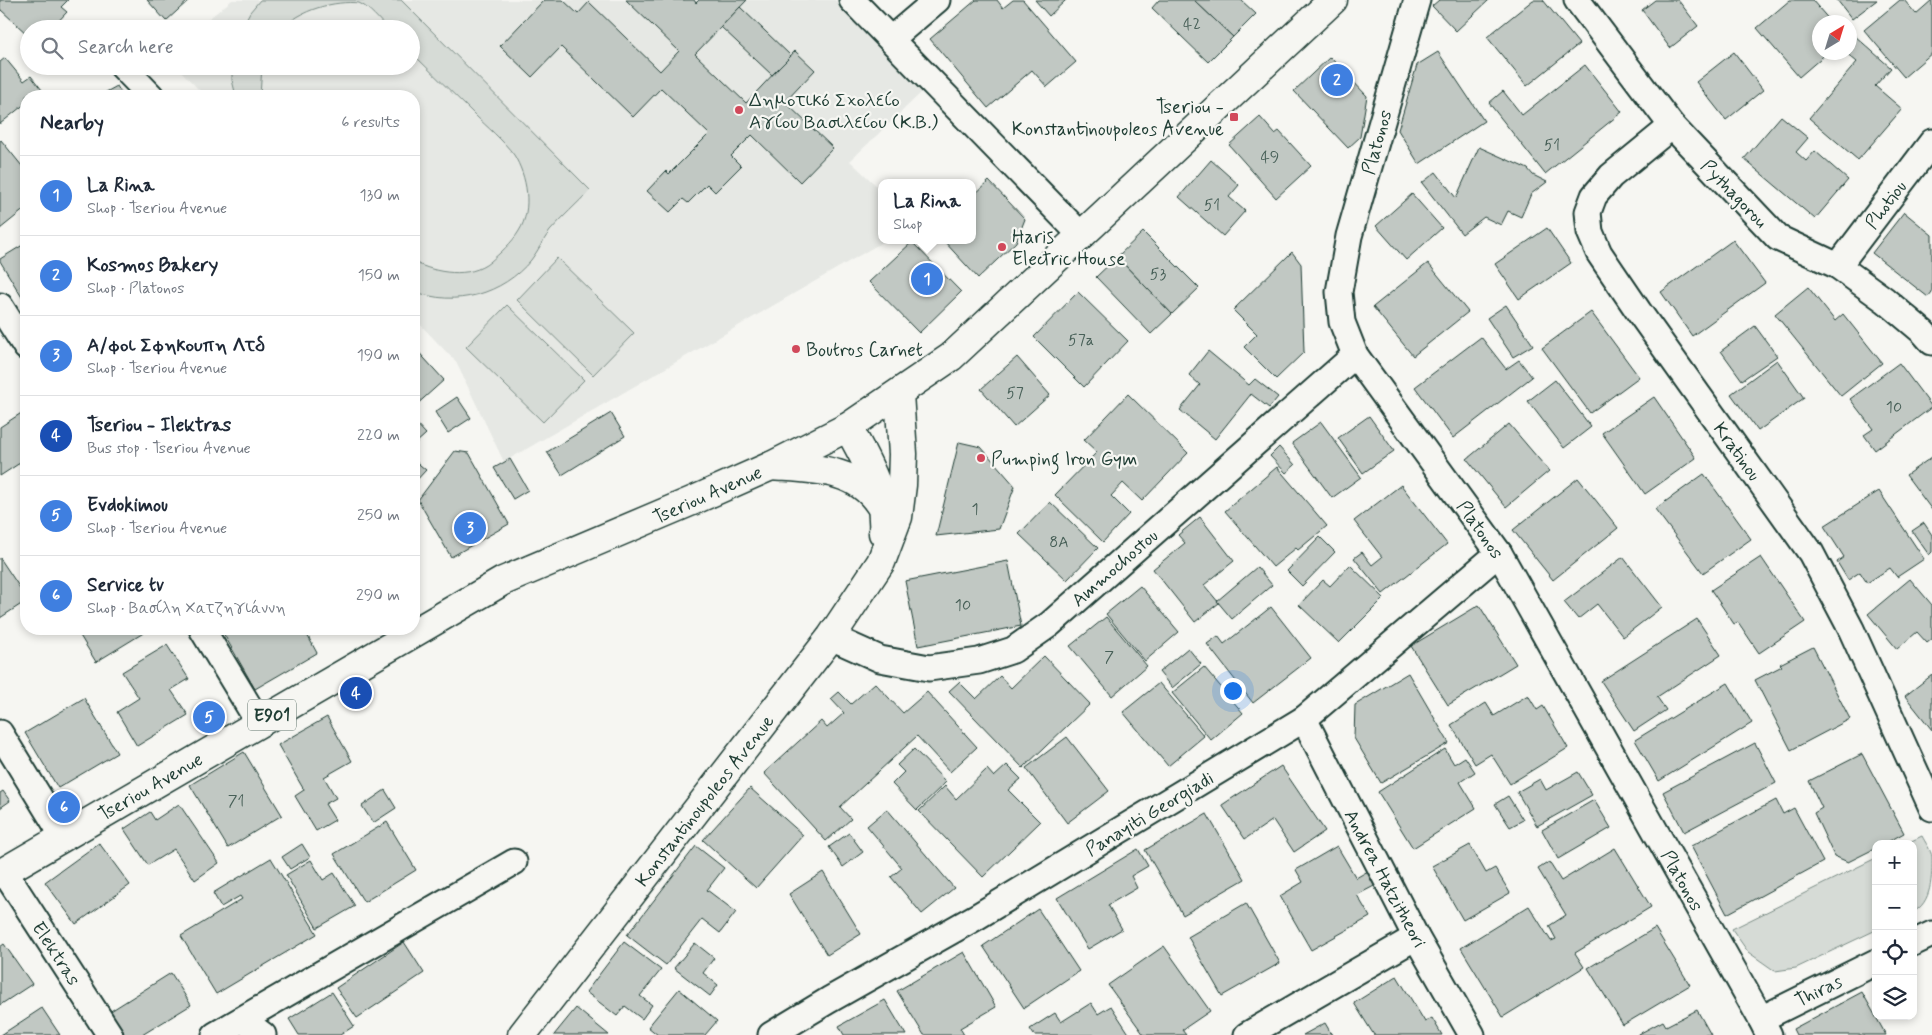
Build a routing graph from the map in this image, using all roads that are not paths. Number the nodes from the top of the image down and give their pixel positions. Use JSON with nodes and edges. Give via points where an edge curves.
{"nodes":[{"id":1,"x":852,"y":0,"type":"edge"},
{"id":2,"x":937,"y":0,"type":"edge"},
{"id":3,"x":1333,"y":0,"type":"edge"},
{"id":4,"x":1417,"y":0,"type":"edge"},
{"id":5,"x":1577,"y":0,"type":"edge"},
{"id":6,"x":891,"y":39,"type":"junction"},
{"id":7,"x":131,"y":75,"type":"edge"},
{"id":8,"x":145,"y":90,"type":"edge"},
{"id":9,"x":1672,"y":126,"type":"junction"},
{"id":10,"x":1932,"y":142,"type":"edge"},
{"id":11,"x":1082,"y":236,"type":"junction"},
{"id":12,"x":1838,"y":266,"type":"junction"},
{"id":13,"x":0,"y":306,"type":"edge"},
{"id":14,"x":20,"y":338,"type":"edge"},
{"id":15,"x":1932,"y":342,"type":"edge"},
{"id":16,"x":1355,"y":355,"type":"junction"},
{"id":17,"x":898,"y":394,"type":"junction"},
{"id":18,"x":848,"y":427,"type":"junction"},
{"id":19,"x":771,"y":466,"type":"junction"},
{"id":20,"x":883,"y":508,"type":"junction"},
{"id":21,"x":1499,"y":553,"type":"junction"},
{"id":22,"x":881,"y":562,"type":"junction"},
{"id":23,"x":420,"y":629,"type":"edge"},
{"id":24,"x":206,"y":635,"type":"edge"},
{"id":25,"x":410,"y":635,"type":"edge"},
{"id":26,"x":831,"y":637,"type":"junction"},
{"id":27,"x":1304,"y":719,"type":"junction"},
{"id":28,"x":259,"y":723,"type":"junction"},
{"id":29,"x":0,"y":732,"type":"edge"},
{"id":30,"x":1932,"y":808,"type":"edge"},
{"id":31,"x":63,"y":836,"type":"junction"},
{"id":32,"x":514,"y":862,"type":"dead end"},
{"id":33,"x":2,"y":873,"type":"edge"},
{"id":34,"x":1932,"y":934,"type":"edge"},
{"id":35,"x":1416,"y":937,"type":"junction"},
{"id":36,"x":1917,"y":941,"type":"edge"},
{"id":37,"x":1872,"y":964,"type":"edge"},
{"id":38,"x":244,"y":1020,"type":"junction"},
{"id":39,"x":1765,"y":1027,"type":"edge"},
{"id":40,"x":110,"y":1035,"type":"edge"},
{"id":41,"x":215,"y":1035,"type":"edge"},
{"id":42,"x":263,"y":1035,"type":"edge"},
{"id":43,"x":522,"y":1035,"type":"edge"},
{"id":44,"x":771,"y":1035,"type":"edge"},
{"id":45,"x":1247,"y":1035,"type":"edge"},
{"id":46,"x":1472,"y":1035,"type":"edge"}],
"edges":[{"from":1,"to":6,"type":"street"},
{"from":2,"to":6,"type":"street"},
{"from":3,"to":11,"type":"main road","name":"Tseriou Avenue"},
{"from":4,"to":16,"type":"street","name":"Platonos","via":[[1352,227],[1339,292],[1342,322]]},
{"from":5,"to":9,"type":"street","name":"Pythagorou"},
{"from":6,"to":11,"type":"street"},
{"from":7,"to":8,"type":"street"},
{"from":9,"to":12,"type":"street","name":"Pythagorou","via":[[1778,238]]},
{"from":9,"to":30,"type":"street","name":"Kratinou","via":[[1611,176],[1594,196],[1588,212],[1590,232],[1599,253],[1639,312],[1811,553],[1851,628]]},
{"from":10,"to":12,"type":"street","name":"Photiou"},
{"from":11,"to":17,"type":"main road","name":"Tseriou Avenue","via":[[951,357]]},
{"from":12,"to":15,"type":"street","name":"Pythagorou","via":[[1885,300]]},
{"from":13,"to":14,"type":"street"},
{"from":16,"to":21,"type":"street","name":"Platonos"},
{"from":16,"to":26,"type":"street","name":"Ammochostou","via":[[1050,624],[1013,650],[979,661],[929,668],[880,659]]},
{"from":17,"to":18,"type":"main road","name":"Tseriou Avenue"},
{"from":17,"to":22,"type":"main road","name":"Konstantinoupoleos Avenue","via":[[902,485],[898,517]]},
{"from":18,"to":19,"type":"main road","name":"Tseriou Avenue"},
{"from":18,"to":20,"type":"main road","name":"Konstantinoupoleos Avenue","via":[[874,476]]},
{"from":19,"to":20,"type":"main road","via":[[828,470],[844,475],[868,490]]},
{"from":19,"to":23,"type":"main road","name":"Tseriou Avenue","number":"E901","via":[[503,581]]},
{"from":20,"to":22,"type":"main road","name":"Konstantinoupoleos Avenue"},
{"from":21,"to":27,"type":"street","name":"Panayiti Georgiadi"},
{"from":21,"to":39,"type":"street","name":"Platonos"},
{"from":22,"to":26,"type":"main road","name":"Konstantinoupoleos Avenue"},
{"from":24,"to":28,"type":"street"},
{"from":25,"to":28,"type":"main road","name":"Tseriou Avenue","number":"E901"},
{"from":26,"to":43,"type":"main road","name":"Konstantinoupoleos Avenue"},
{"from":27,"to":35,"type":"street","name":"Andrea Hatzitheori"},
{"from":27,"to":44,"type":"street","name":"Panayiti Georgiadi","via":[[978,916]]},
{"from":28,"to":31,"type":"main road","name":"Tseriou Avenue","number":"E901"},
{"from":29,"to":31,"type":"street"},
{"from":31,"to":33,"type":"main road","name":"Tseriou Avenue","number":"E901"},
{"from":32,"to":38,"type":"street"},
{"from":33,"to":40,"type":"street","name":"Elektras"},
{"from":34,"to":36,"type":"street"},
{"from":35,"to":45,"type":"street"},
{"from":35,"to":46,"type":"street","name":"Andrea Hatzitheori"},
{"from":37,"to":39,"type":"street","name":"Thiras"},
{"from":38,"to":41,"type":"street"},
{"from":38,"to":42,"type":"street"}]}
